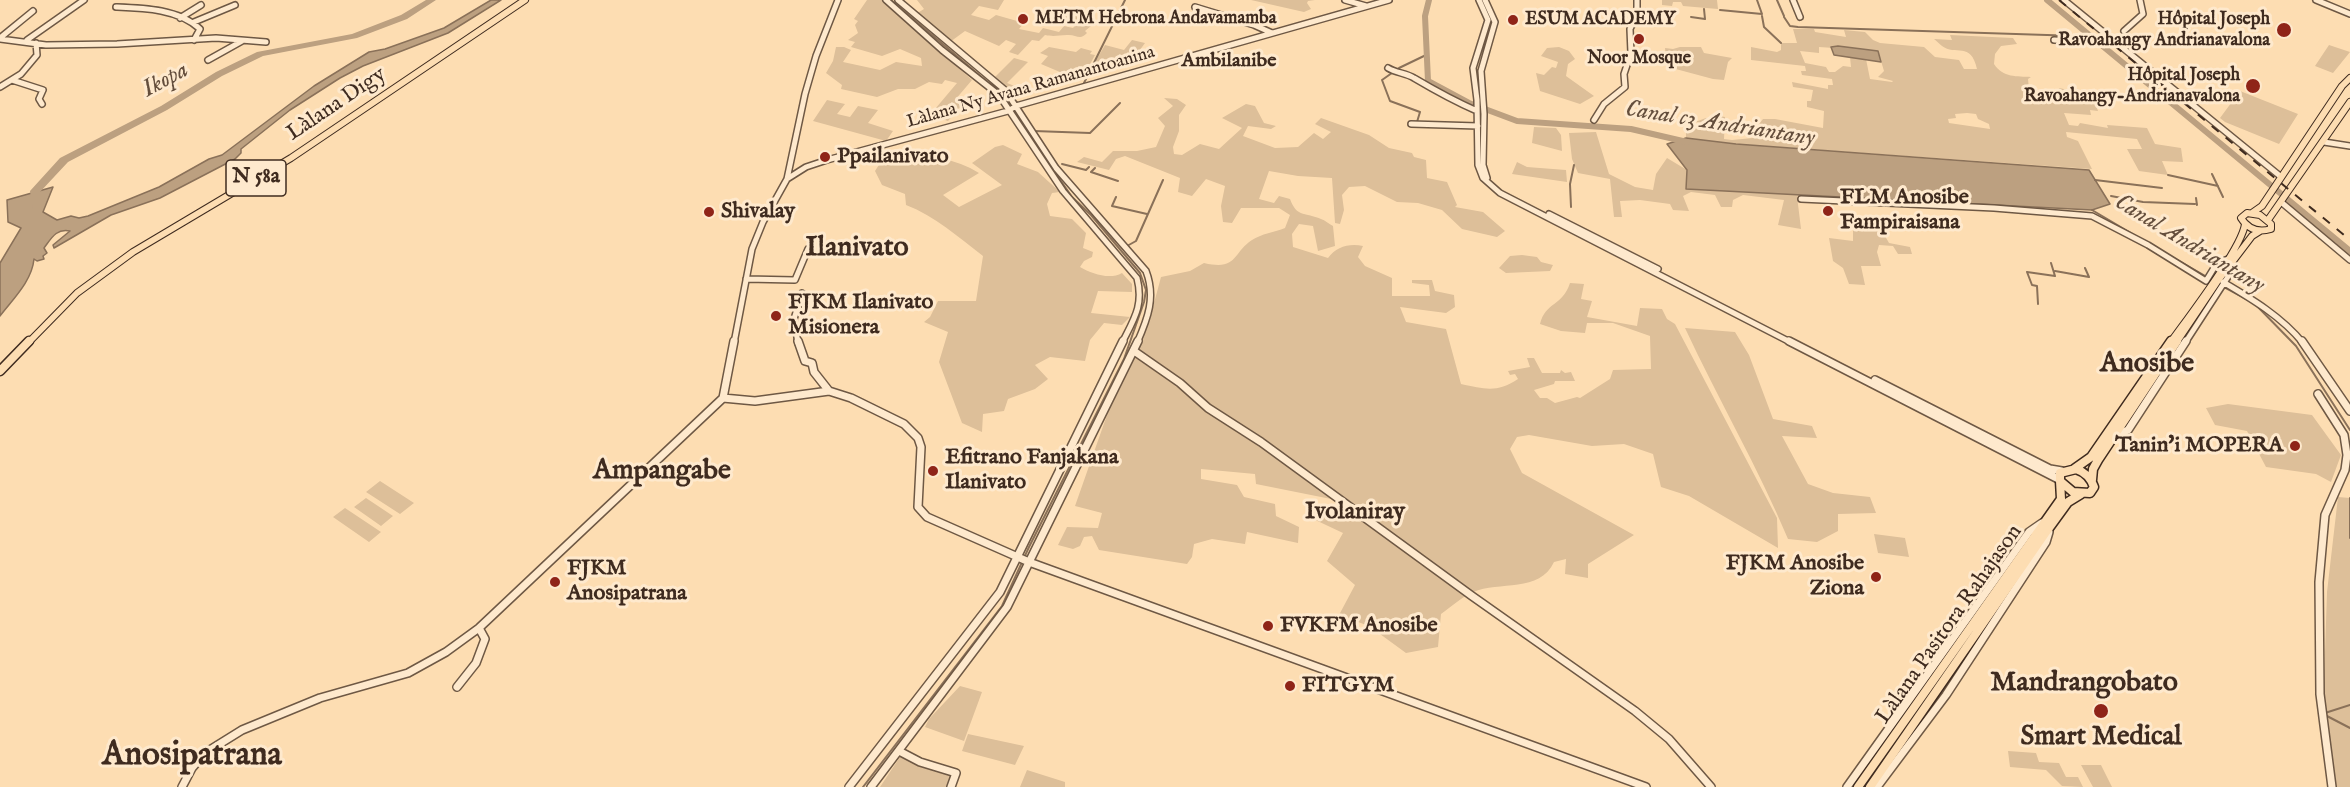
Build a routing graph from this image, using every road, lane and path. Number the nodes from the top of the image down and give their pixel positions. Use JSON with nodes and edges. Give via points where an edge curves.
{"nodes":[{"id":1,"x":84,"y":0,"type":"edge"},
{"id":2,"x":525,"y":0,"type":"edge"},
{"id":3,"x":838,"y":0,"type":"edge"},
{"id":4,"x":886,"y":0,"type":"edge"},
{"id":5,"x":898,"y":0,"type":"edge"},
{"id":6,"x":1345,"y":0,"type":"edge"},
{"id":7,"x":1389,"y":0,"type":"edge"},
{"id":8,"x":1479,"y":0,"type":"edge"},
{"id":9,"x":1485,"y":0,"type":"edge"},
{"id":10,"x":1637,"y":0,"type":"edge"},
{"id":11,"x":1793,"y":0,"type":"edge"},
{"id":12,"x":2064,"y":0,"type":"edge"},
{"id":13,"x":2140,"y":0,"type":"edge"},
{"id":14,"x":2316,"y":0,"type":"edge"},
{"id":15,"x":201,"y":5,"type":"dead end"},
{"id":16,"x":235,"y":5,"type":"dead end"},
{"id":17,"x":1195,"y":6,"type":"dead end"},
{"id":18,"x":1366,"y":6,"type":"junction"},
{"id":19,"x":116,"y":7,"type":"dead end"},
{"id":20,"x":33,"y":11,"type":"dead end"},
{"id":21,"x":2350,"y":14,"type":"edge"},
{"id":22,"x":1800,"y":17,"type":"dead end"},
{"id":23,"x":180,"y":18,"type":"junction"},
{"id":24,"x":194,"y":22,"type":"junction"},
{"id":25,"x":2124,"y":31,"type":"dead end"},
{"id":26,"x":1272,"y":33,"type":"junction"},
{"id":27,"x":0,"y":38,"type":"edge"},
{"id":28,"x":27,"y":40,"type":"junction"},
{"id":29,"x":194,"y":40,"type":"junction"},
{"id":30,"x":2054,"y":40,"type":"dead end"},
{"id":31,"x":242,"y":41,"type":"junction"},
{"id":32,"x":266,"y":42,"type":"dead end"},
{"id":33,"x":2090,"y":42,"type":"dead end"},
{"id":34,"x":36,"y":43,"type":"junction"},
{"id":35,"x":208,"y":60,"type":"dead end"},
{"id":36,"x":1391,"y":70,"type":"dead end"},
{"id":37,"x":2350,"y":78,"type":"edge"},
{"id":38,"x":12,"y":80,"type":"junction"},
{"id":39,"x":0,"y":87,"type":"edge"},
{"id":40,"x":2350,"y":102,"type":"edge"},
{"id":41,"x":42,"y":104,"type":"dead end"},
{"id":42,"x":1016,"y":106,"type":"junction"},
{"id":43,"x":1479,"y":109,"type":"junction"},
{"id":44,"x":1008,"y":111,"type":"junction"},
{"id":45,"x":1594,"y":120,"type":"dead end"},
{"id":46,"x":1411,"y":124,"type":"dead end"},
{"id":47,"x":1478,"y":126,"type":"junction"},
{"id":48,"x":2324,"y":142,"type":"junction"},
{"id":49,"x":2350,"y":146,"type":"edge"},
{"id":50,"x":787,"y":179,"type":"junction"},
{"id":51,"x":2278,"y":179,"type":"junction"},
{"id":52,"x":1801,"y":199,"type":"dead end"},
{"id":53,"x":2281,"y":202,"type":"junction"},
{"id":54,"x":2252,"y":213,"type":"junction"},
{"id":55,"x":2268,"y":220,"type":"junction"},
{"id":56,"x":2245,"y":224,"type":"junction"},
{"id":57,"x":2260,"y":231,"type":"junction"},
{"id":58,"x":808,"y":249,"type":"dead end"},
{"id":59,"x":2230,"y":260,"type":"junction"},
{"id":60,"x":2350,"y":260,"type":"edge"},
{"id":61,"x":746,"y":279,"type":"junction"},
{"id":62,"x":2215,"y":283,"type":"junction"},
{"id":63,"x":802,"y":292,"type":"dead end"},
{"id":64,"x":1134,"y":351,"type":"junction"},
{"id":65,"x":0,"y":371,"type":"edge"},
{"id":66,"x":829,"y":391,"type":"junction"},
{"id":67,"x":2318,"y":394,"type":"dead end"},
{"id":68,"x":723,"y":398,"type":"junction"},
{"id":69,"x":2350,"y":411,"type":"edge"},
{"id":70,"x":2074,"y":469,"type":"junction"},
{"id":71,"x":2062,"y":471,"type":"junction"},
{"id":72,"x":2092,"y":480,"type":"junction"},
{"id":73,"x":2060,"y":481,"type":"junction"},
{"id":74,"x":2081,"y":494,"type":"junction"},
{"id":75,"x":2048,"y":523,"type":"junction"},
{"id":76,"x":1016,"y":557,"type":"junction"},
{"id":77,"x":1029,"y":562,"type":"junction"},
{"id":78,"x":479,"y":628,"type":"junction"},
{"id":79,"x":457,"y":687,"type":"dead end"},
{"id":80,"x":899,"y":751,"type":"junction"},
{"id":81,"x":182,"y":787,"type":"edge"},
{"id":82,"x":849,"y":787,"type":"edge"},
{"id":83,"x":872,"y":787,"type":"edge"},
{"id":84,"x":951,"y":787,"type":"edge"},
{"id":85,"x":1646,"y":787,"type":"edge"},
{"id":86,"x":1711,"y":787,"type":"edge"},
{"id":87,"x":1847,"y":787,"type":"edge"},
{"id":88,"x":1858,"y":787,"type":"edge"},
{"id":89,"x":1869,"y":787,"type":"edge"},
{"id":90,"x":1877,"y":787,"type":"edge"},
{"id":91,"x":2332,"y":787,"type":"edge"}],
"edges":[{"from":1,"to":28,"type":"street"},
{"from":2,"to":65,"type":"main road","name":"Làlana Digy","number":"N 58a","via":[[291,158],[104,272],[77,292]]},
{"from":3,"to":50,"type":"street","via":[[805,94]]},
{"from":4,"to":44,"type":"street","via":[[999,95]]},
{"from":5,"to":42,"type":"street","via":[[993,79]]},
{"from":6,"to":18,"type":"street"},
{"from":7,"to":18,"type":"street","name":"Làlana Ny Avana Ramanantoanina"},
{"from":8,"to":43,"type":"street","via":[[1488,20],[1473,68]]},
{"from":9,"to":43,"type":"street","via":[[1495,22],[1481,71]]},
{"from":10,"to":45,"type":"street","via":[[1639,12],[1630,28],[1631,53],[1624,87]]},
{"from":11,"to":22,"type":"street"},
{"from":12,"to":51,"type":"street"},
{"from":13,"to":25,"type":"street","via":[[2143,14]]},
{"from":14,"to":21,"type":"street"},
{"from":15,"to":23,"type":"street"},
{"from":16,"to":24,"type":"street"},
{"from":17,"to":26,"type":"street"},
{"from":18,"to":26,"type":"street","name":"Làlana Ny Avana Ramanantoanina"},
{"from":19,"to":23,"type":"street","via":[[154,9]]},
{"from":20,"to":27,"type":"street"},
{"from":23,"to":24,"type":"street"},
{"from":24,"to":29,"type":"street","via":[[200,29]]},
{"from":26,"to":42,"type":"street","name":"Làlana Ny Avana Ramanantoanina"},
{"from":27,"to":28,"type":"street"},
{"from":28,"to":34,"type":"street"},
{"from":29,"to":31,"type":"street"},
{"from":29,"to":34,"type":"street"},
{"from":30,"to":33,"type":"street"},
{"from":31,"to":32,"type":"street"},
{"from":31,"to":35,"type":"street"},
{"from":34,"to":38,"type":"street","via":[[38,55]]},
{"from":36,"to":43,"type":"street"},
{"from":37,"to":51,"type":"main road"},
{"from":38,"to":39,"type":"street"},
{"from":38,"to":41,"type":"street","via":[[44,90],[39,99]]},
{"from":40,"to":48,"type":"main road"},
{"from":42,"to":44,"type":"street","name":"Làlana Ny Avana Ramanantoanina"},
{"from":42,"to":64,"type":"street","via":[[1056,168],[1146,270],[1152,282],[1150,311]]},
{"from":43,"to":47,"type":"street"},
{"from":43,"to":71,"type":"street","via":[[1484,114],[1483,165],[1487,179],[1502,191],[2050,469]]},
{"from":44,"to":50,"type":"street","name":"Làlana Ny Avana Ramanantoanina","via":[[827,160]]},
{"from":44,"to":76,"type":"street","via":[[1063,191],[1125,261],[1137,278],[1141,293],[1138,311]]},
{"from":46,"to":47,"type":"street"},
{"from":47,"to":73,"type":"street","via":[[1478,165],[1483,178],[1500,193]]},
{"from":48,"to":49,"type":"street"},
{"from":48,"to":53,"type":"main road"},
{"from":50,"to":61,"type":"street","via":[[763,222]]},
{"from":51,"to":54,"type":"main road","via":[[2262,206]]},
{"from":52,"to":62,"type":"street","via":[[2092,216]]},
{"from":53,"to":55,"type":"main road"},
{"from":53,"to":60,"type":"street"},
{"from":54,"to":55,"type":"main road"},
{"from":54,"to":56,"type":"main road","via":[[2242,215]]},
{"from":55,"to":57,"type":"main road","via":[[2271,228]]},
{"from":56,"to":57,"type":"main road"},
{"from":56,"to":59,"type":"main road"},
{"from":57,"to":59,"type":"main road"},
{"from":58,"to":61,"type":"street","via":[[795,280]]},
{"from":59,"to":62,"type":"main road"},
{"from":59,"to":62,"type":"street","via":[[2217,263]]},
{"from":61,"to":68,"type":"street"},
{"from":62,"to":69,"type":"street","via":[[2256,301],[2290,327]]},
{"from":62,"to":70,"type":"main road","via":[[2091,457]]},
{"from":62,"to":72,"type":"main road","via":[[2098,460]]},
{"from":63,"to":66,"type":"street","via":[[792,323],[805,361],[812,363]]},
{"from":64,"to":77,"type":"street"},
{"from":64,"to":86,"type":"street","via":[[1208,408],[1262,442],[1635,711],[1669,739]]},
{"from":66,"to":68,"type":"street","via":[[755,401]]},
{"from":66,"to":76,"type":"street","via":[[904,424],[918,438],[918,507],[927,517]]},
{"from":67,"to":91,"type":"street","via":[[2344,435],[2347,455],[2345,470],[2325,515],[2319,582],[2320,694]]},
{"from":68,"to":78,"type":"street"},
{"from":70,"to":71,"type":"main road"},
{"from":70,"to":72,"type":"main road"},
{"from":71,"to":73,"type":"main road","name":"Làlana Pasitora Rahajason"},
{"from":72,"to":74,"type":"main road","name":"Làlana Pasitora Rahajason","via":[[2093,491]]},
{"from":73,"to":74,"type":"main road"},
{"from":73,"to":75,"type":"main road","name":"Làlana Pasitora Rahajason","via":[[2061,499]]},
{"from":74,"to":75,"type":"main road","name":"Làlana Pasitora Rahajason"},
{"from":75,"to":87,"type":"street","via":[[2029,532]]},
{"from":75,"to":88,"type":"main road","name":"Làlana Pasitora Rahajason"},
{"from":75,"to":89,"type":"main road","name":"Làlana Pasitora Rahajason"},
{"from":75,"to":90,"type":"street","via":[[2046,542],[1946,695]]},
{"from":76,"to":77,"type":"street"},
{"from":76,"to":82,"type":"street","via":[[1000,592]]},
{"from":77,"to":80,"type":"street","via":[[1007,607]]},
{"from":77,"to":85,"type":"street"},
{"from":78,"to":79,"type":"street","via":[[485,639],[476,663]]},
{"from":78,"to":81,"type":"street","via":[[408,673],[320,698],[242,729],[205,753]]},
{"from":80,"to":83,"type":"street"},
{"from":80,"to":84,"type":"street","via":[[957,773]]}]}
